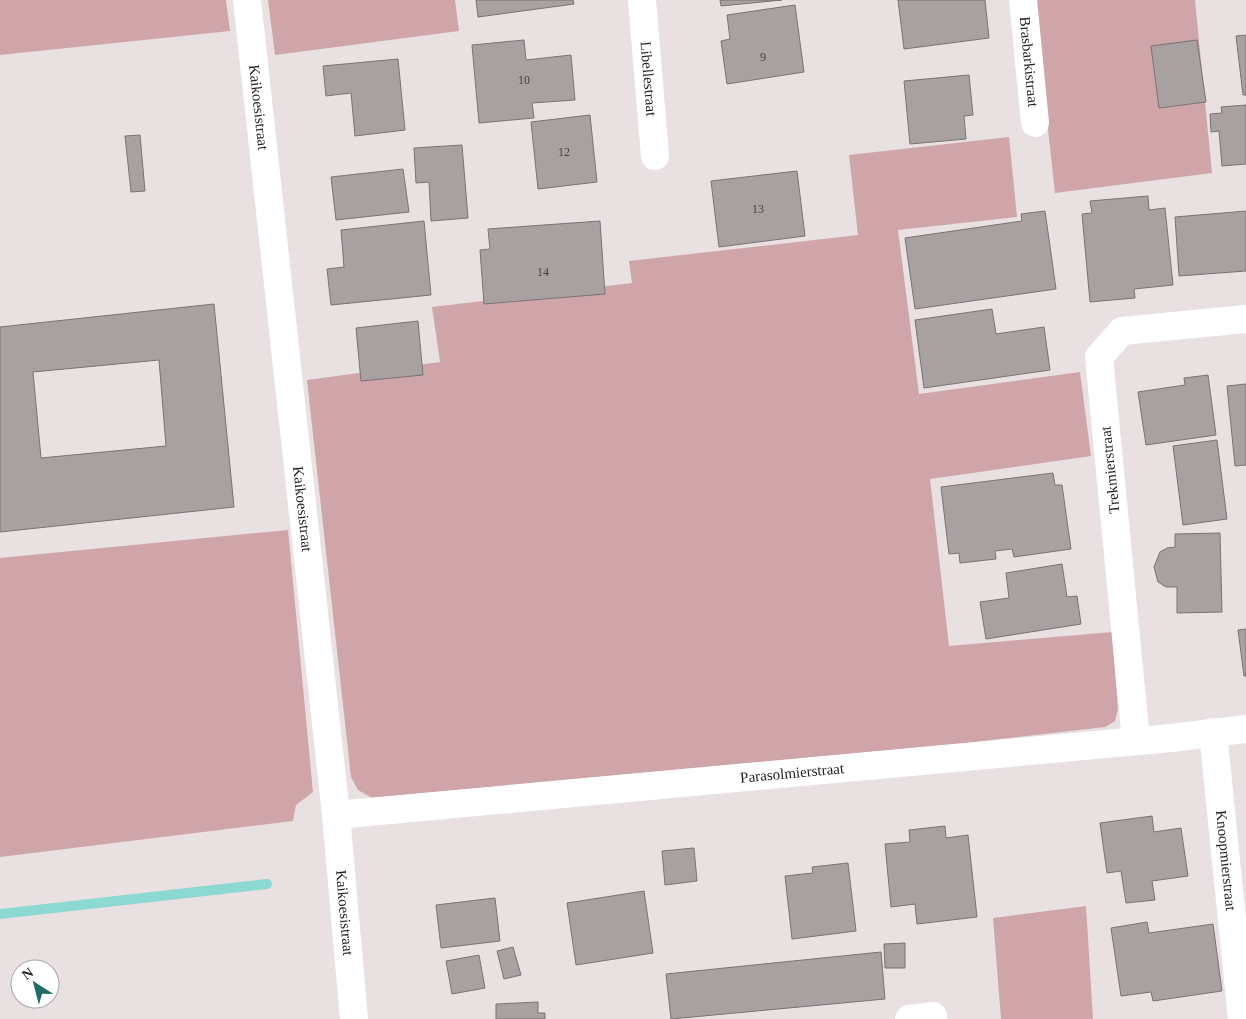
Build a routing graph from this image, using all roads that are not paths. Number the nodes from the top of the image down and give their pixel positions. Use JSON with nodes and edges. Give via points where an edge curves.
{"nodes":[{"id":1,"x":247,"y":0,"type":"edge"},
{"id":2,"x":642,"y":0,"type":"edge"},
{"id":3,"x":1023,"y":0,"type":"edge"},
{"id":4,"x":1035,"y":123,"type":"dead end"},
{"id":5,"x":655,"y":156,"type":"dead end"},
{"id":6,"x":1246,"y":319,"type":"edge"},
{"id":7,"x":1246,"y":728,"type":"edge"},
{"id":8,"x":1213,"y":732,"type":"junction"},
{"id":9,"x":1136,"y":741,"type":"junction"},
{"id":10,"x":336,"y":815,"type":"junction"},
{"id":11,"x":354,"y":1019,"type":"edge"},
{"id":12,"x":1242,"y":1019,"type":"edge"}],
"edges":[{"from":1,"to":10,"type":"street","name":"Kaikoesistraat"},
{"from":2,"to":5,"type":"street","name":"Libellestraat"},
{"from":3,"to":4,"type":"street","name":"Brasbarkistraat"},
{"from":6,"to":9,"type":"street","name":"Trekmierstraat","via":[[1122,331],[1099,357]]},
{"from":7,"to":8,"type":"street","name":"Parasolmierstraat"},
{"from":8,"to":9,"type":"street","name":"Parasolmierstraat"},
{"from":8,"to":12,"type":"street","name":"Knoopmierstraat"},
{"from":9,"to":10,"type":"street","name":"Parasolmierstraat"},
{"from":10,"to":11,"type":"street","name":"Kaikoesistraat"}]}
